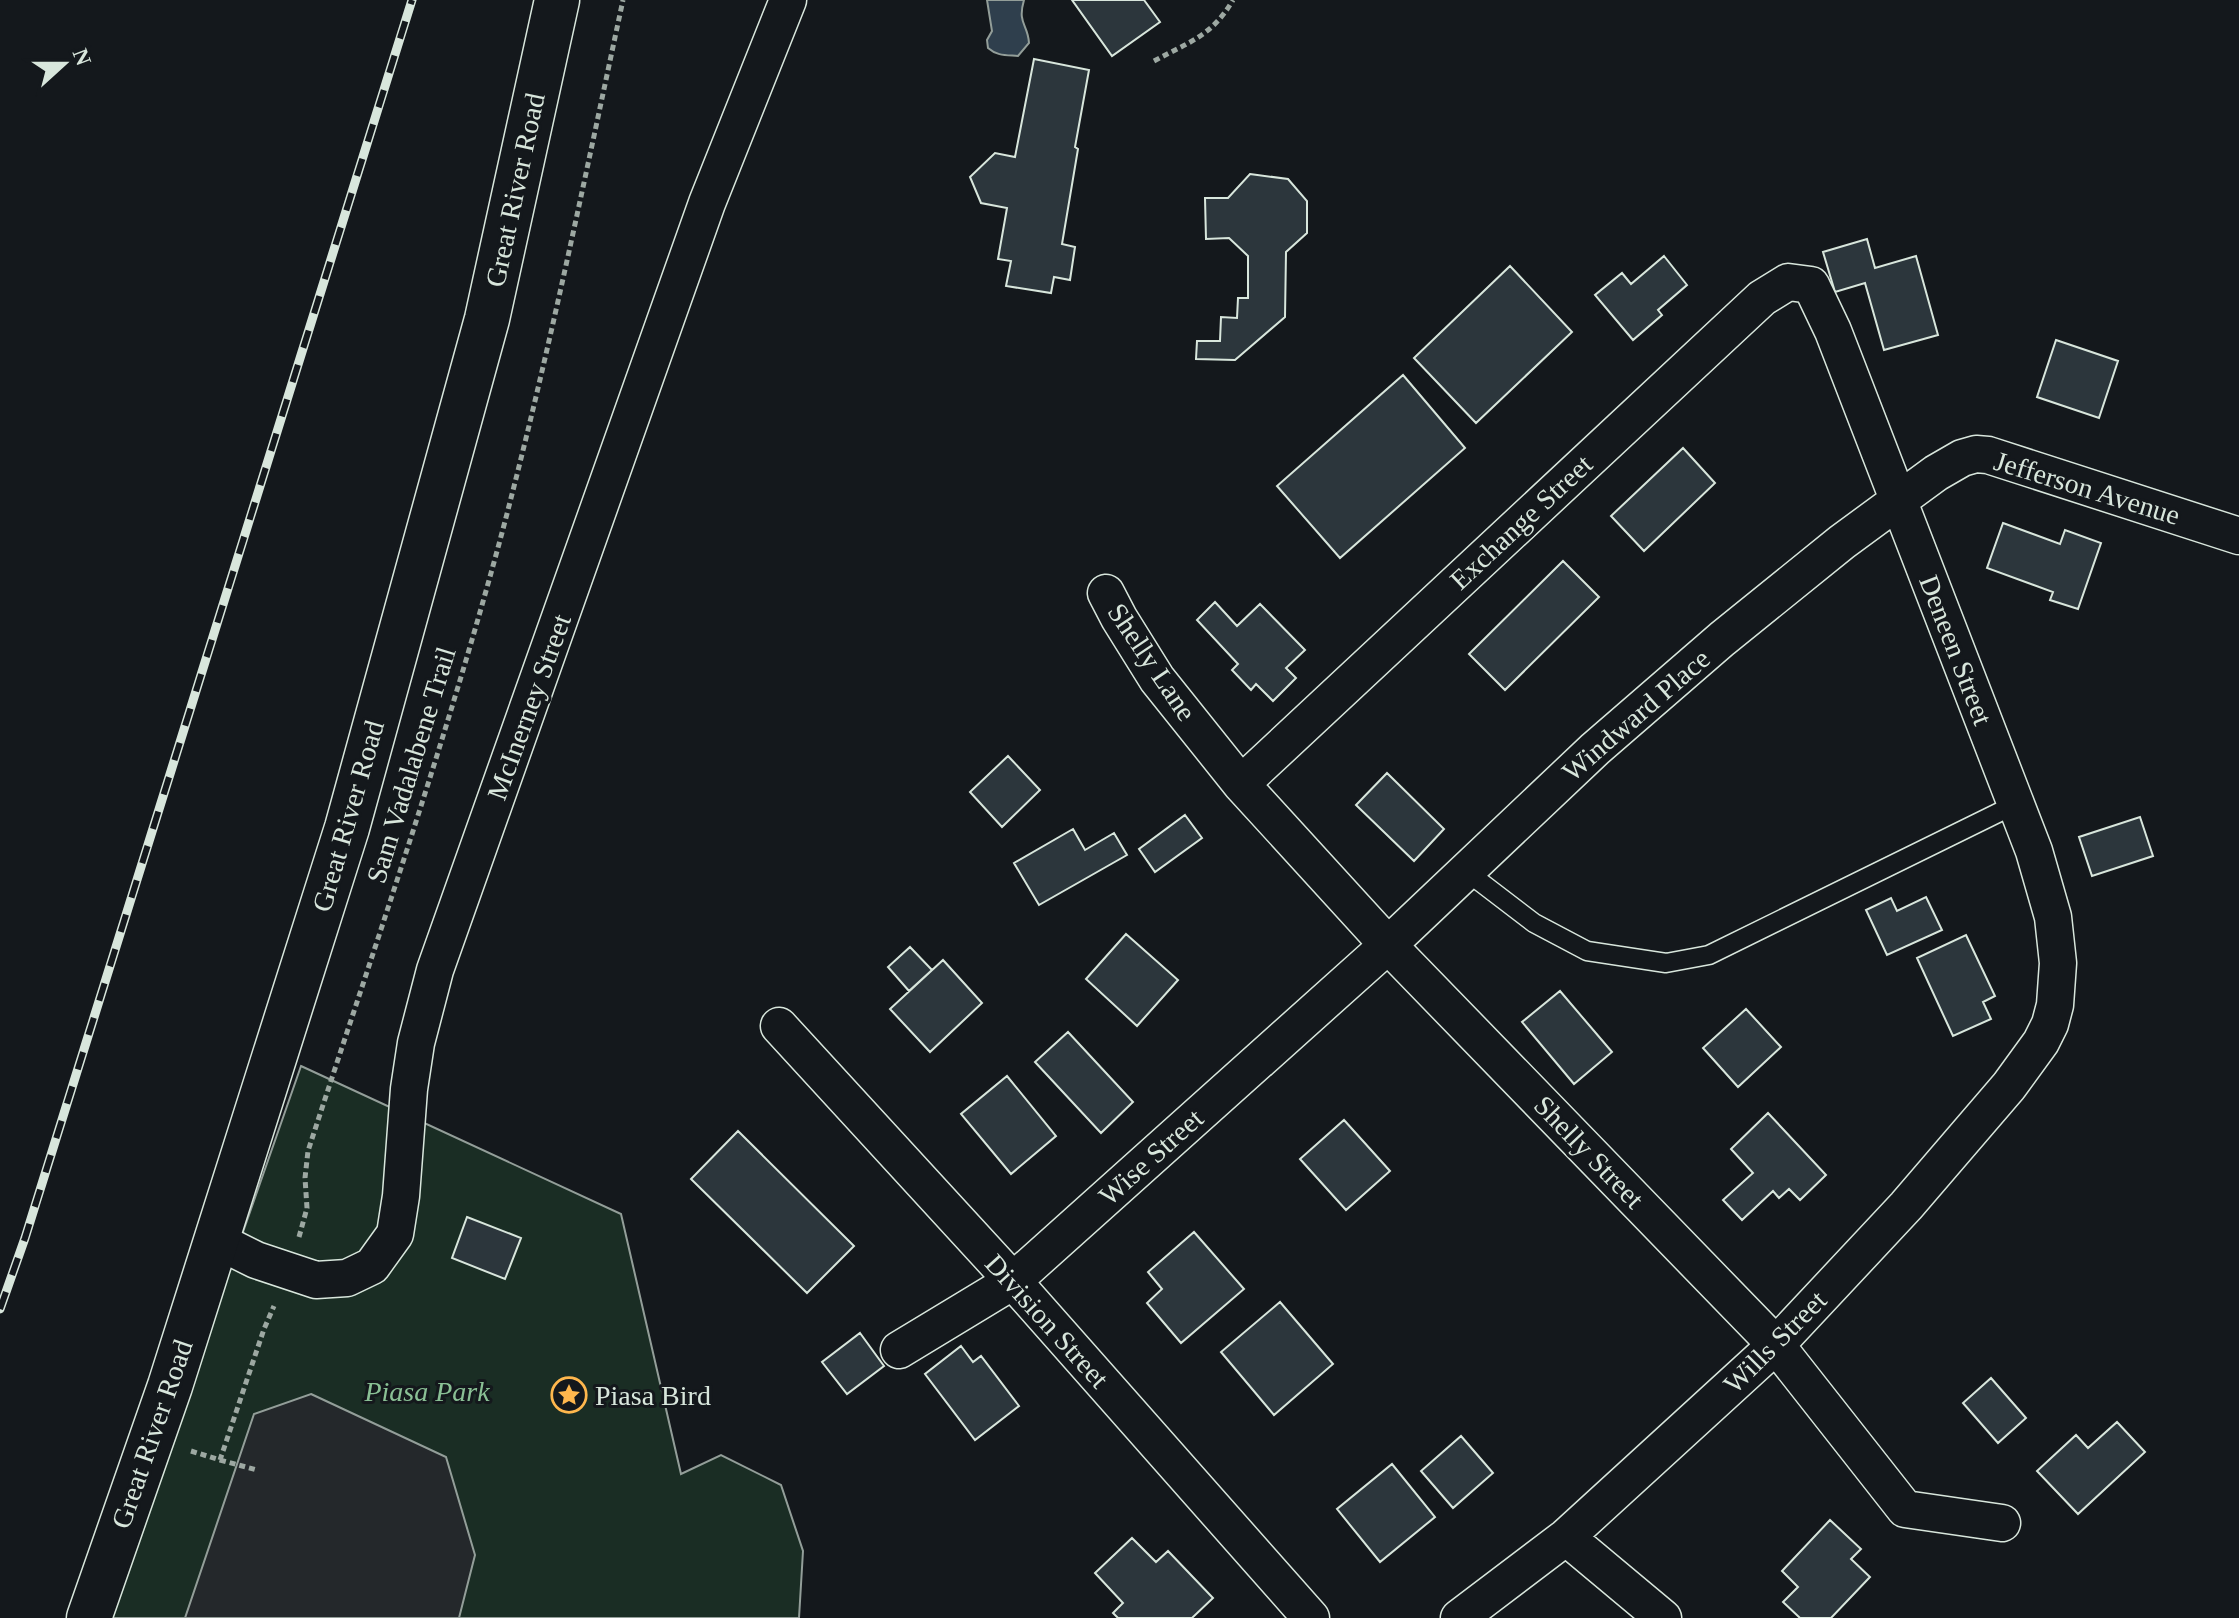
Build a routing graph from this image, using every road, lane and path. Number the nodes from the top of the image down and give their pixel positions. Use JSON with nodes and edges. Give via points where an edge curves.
{"nodes":[{"id":1,"x":557,"y":0,"type":"edge"},
{"id":2,"x":623,"y":0,"type":"edge"},
{"id":3,"x":788,"y":0,"type":"edge"},
{"id":4,"x":1233,"y":0,"type":"edge"},
{"id":5,"x":1154,"y":61,"type":"dead end"},
{"id":6,"x":1811,"y":285,"type":"joint"},
{"id":7,"x":1897,"y":500,"type":"junction"},
{"id":8,"x":2239,"y":536,"type":"edge"},
{"id":9,"x":1106,"y":593,"type":"dead end"},
{"id":10,"x":1199,"y":731,"type":"joint"},
{"id":11,"x":1241,"y":784,"type":"junction"},
{"id":12,"x":2016,"y":804,"type":"junction"},
{"id":13,"x":1466,"y":871,"type":"junction"},
{"id":14,"x":1388,"y":945,"type":"junction"},
{"id":15,"x":2050,"y":1024,"type":"joint"},
{"id":16,"x":779,"y":1026,"type":"dead end"},
{"id":17,"x":216,"y":1240,"type":"junction"},
{"id":18,"x":289,"y":1271,"type":"junction"},
{"id":19,"x":1013,"y":1281,"type":"junction"},
{"id":20,"x":1776,"y":1345,"type":"junction"},
{"id":21,"x":899,"y":1350,"type":"dead end"},
{"id":22,"x":152,"y":1439,"type":"junction"},
{"id":23,"x":220,"y":1460,"type":"junction"},
{"id":24,"x":257,"y":1470,"type":"dead end"},
{"id":25,"x":2002,"y":1523,"type":"dead end"},
{"id":26,"x":1566,"y":1537,"type":"junction"},
{"id":27,"x":89,"y":1618,"type":"edge"},
{"id":28,"x":1311,"y":1618,"type":"edge"},
{"id":29,"x":1459,"y":1618,"type":"edge"},
{"id":30,"x":1663,"y":1618,"type":"edge"}],
"edges":[{"from":1,"to":17,"type":"main road","name":"Great River Road","via":[[487,319],[360,781]]},
{"from":2,"to":18,"type":"path","name":"Sam Vadalabene Trail","via":[[503,529],[436,759],[308,1151],[307,1208]]},
{"from":3,"to":18,"type":"street","name":"McInerney Street","via":[[707,203],[435,970],[409,1089],[395,1234],[372,1266],[347,1278],[316,1280]]},
{"from":4,"to":5,"type":"path","via":[[1207,33]]},
{"from":6,"to":7,"type":"street","name":"Deneen Street"},
{"from":6,"to":11,"type":"street","name":"Exchange Street","via":[[1788,282],[1762,298]]},
{"from":7,"to":8,"type":"street","name":"Jefferson Avenue","via":[[1962,458],[1988,455]]},
{"from":7,"to":12,"type":"street","name":"Deneen Street"},
{"from":7,"to":13,"type":"street","name":"Windward Place","via":[[1722,639]]},
{"from":9,"to":10,"type":"street","name":"Shelly Lane","via":[[1157,679]]},
{"from":10,"to":11,"type":"street","name":"Shelly Street"},
{"from":11,"to":14,"type":"street","name":"Shelly Street"},
{"from":12,"to":13,"type":"lane","via":[[1709,955],[1666,963],[1587,951],[1534,923]]},
{"from":12,"to":15,"type":"street","name":"Deneen Street","via":[[2053,917],[2058,963]]},
{"from":13,"to":14,"type":"street","name":"Windward Place"},
{"from":14,"to":19,"type":"street","name":"Wise Street"},
{"from":14,"to":20,"type":"street","name":"Shelly Street"},
{"from":15,"to":20,"type":"street","name":"Wills Street","via":[[1999,1098]]},
{"from":16,"to":19,"type":"street","name":"Division Street"},
{"from":17,"to":18,"type":"street","name":"McInerney Street"},
{"from":17,"to":22,"type":"main road","name":"Great River Road"},
{"from":18,"to":23,"type":"path","name":"Sam Vadalabene Trail"},
{"from":19,"to":21,"type":"street","name":"Wise Street"},
{"from":19,"to":28,"type":"street","name":"Division Street"},
{"from":20,"to":25,"type":"street","name":"Shelly Street","via":[[1905,1509]]},
{"from":20,"to":26,"type":"street","name":"Wills Street"},
{"from":22,"to":23,"type":"path"},
{"from":22,"to":27,"type":"main road","name":"Great River Road"},
{"from":23,"to":24,"type":"path"},
{"from":26,"to":29,"type":"street","name":"Wills Street"},
{"from":26,"to":30,"type":"street"}]}
